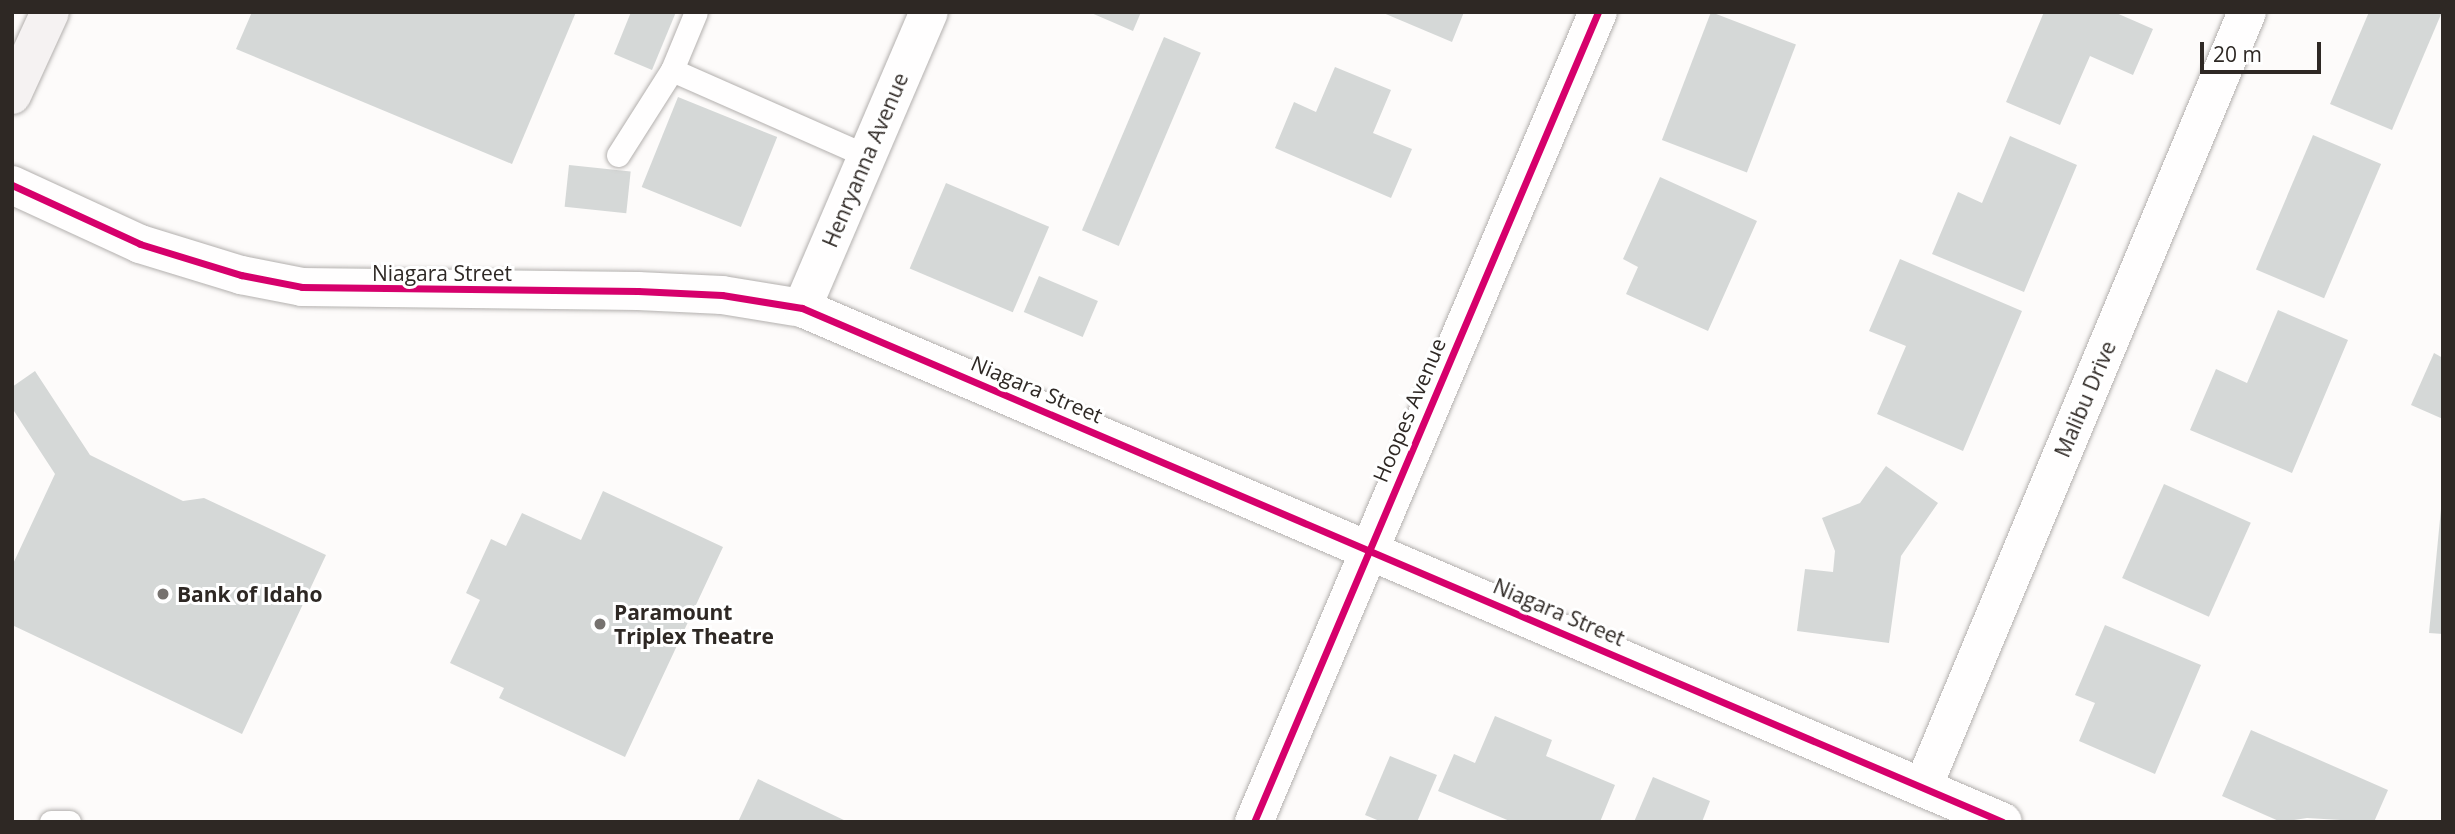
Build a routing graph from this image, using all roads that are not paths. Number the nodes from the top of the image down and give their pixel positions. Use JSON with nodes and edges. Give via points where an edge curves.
{"nodes":[{"id":1,"x":50,"y":12,"type":"edge"},
{"id":2,"x":696,"y":12,"type":"edge"},
{"id":3,"x":929,"y":12,"type":"edge"},
{"id":4,"x":1598,"y":12,"type":"edge"},
{"id":5,"x":2247,"y":12,"type":"edge"},
{"id":6,"x":673,"y":70,"type":"junction"},
{"id":7,"x":12,"y":94,"type":"edge"},
{"id":8,"x":618,"y":155,"type":"dead end"},
{"id":9,"x":867,"y":156,"type":"junction"},
{"id":10,"x":12,"y":184,"type":"edge"},
{"id":11,"x":802,"y":308,"type":"junction"},
{"id":12,"x":1368,"y":549,"type":"junction"},
{"id":13,"x":1923,"y":786,"type":"junction"},
{"id":14,"x":51,"y":822,"type":"edge"},
{"id":15,"x":69,"y":822,"type":"edge"},
{"id":16,"x":1254,"y":822,"type":"edge"},
{"id":17,"x":2003,"y":822,"type":"edge"}],
"edges":[{"from":1,"to":7,"type":"main road"},
{"from":2,"to":6,"type":"lane"},
{"from":3,"to":9,"type":"street","name":"Henryanna Avenue"},
{"from":4,"to":12,"type":"street","name":"Hoopes Avenue"},
{"from":5,"to":13,"type":"street","name":"Malibu Drive"},
{"from":6,"to":8,"type":"lane"},
{"from":6,"to":9,"type":"lane"},
{"from":9,"to":11,"type":"street","name":"Henryanna Avenue"},
{"from":10,"to":11,"type":"street","name":"Niagara Street","via":[[140,243],[241,275],[302,287],[638,291],[722,295]]},
{"from":11,"to":12,"type":"street","name":"Niagara Street"},
{"from":12,"to":13,"type":"street","name":"Niagara Street"},
{"from":12,"to":16,"type":"street","name":"Hoopes Avenue"},
{"from":13,"to":17,"type":"street","name":"Niagara Street"},
{"from":14,"to":15,"type":"lane"}]}
